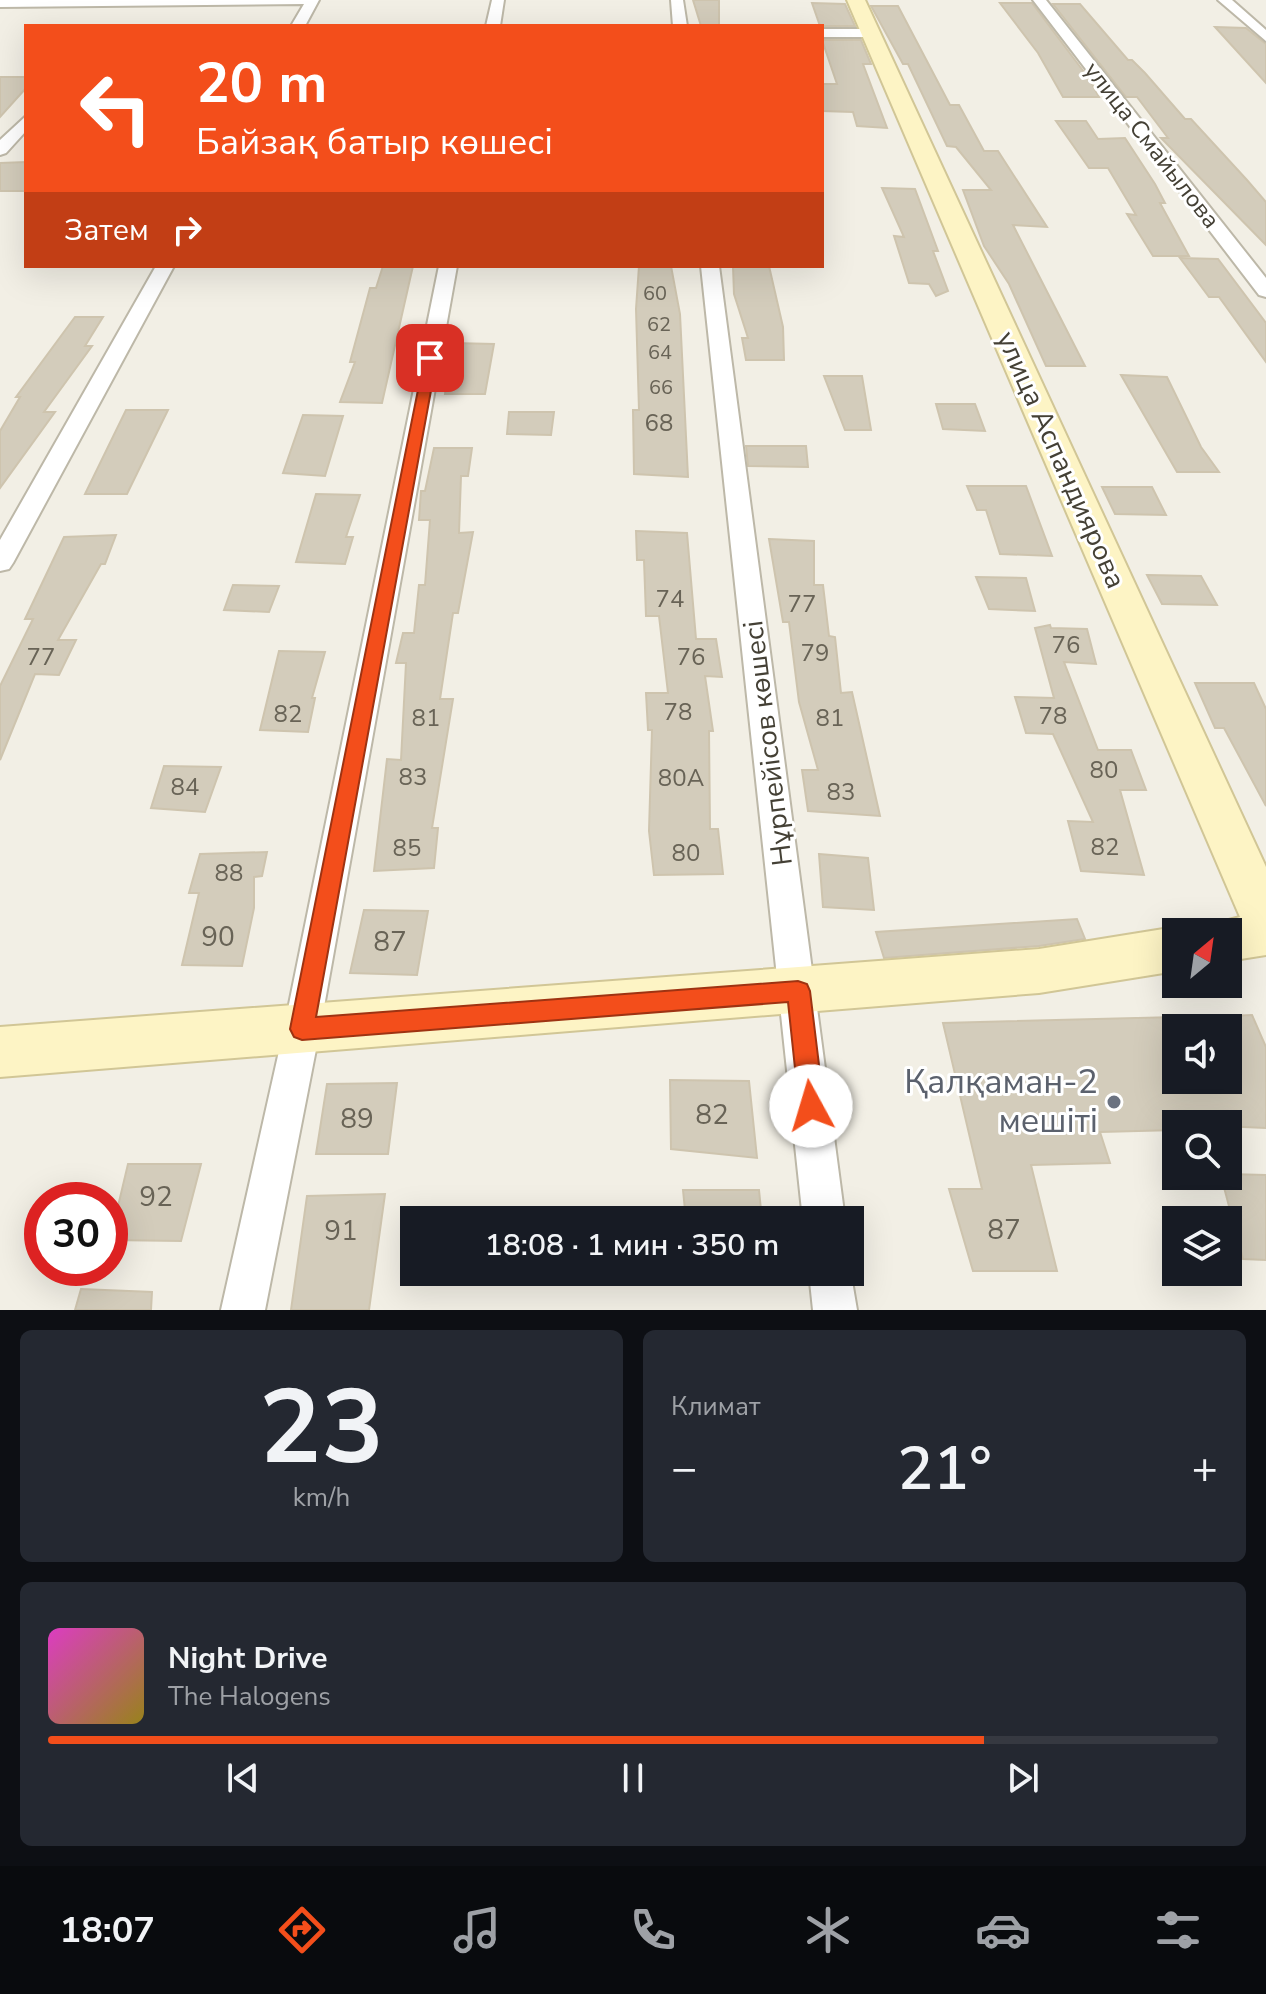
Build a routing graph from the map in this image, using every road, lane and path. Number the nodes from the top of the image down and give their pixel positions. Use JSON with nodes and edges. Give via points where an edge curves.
{"nodes":[{"id":1,"x":310,"y":0,"type":"edge"},
{"id":2,"x":498,"y":0,"type":"edge"},
{"id":3,"x":677,"y":0,"type":"edge"},
{"id":4,"x":856,"y":0,"type":"edge"},
{"id":5,"x":1039,"y":0,"type":"edge"},
{"id":6,"x":1224,"y":0,"type":"edge"},
{"id":7,"x":133,"y":1,"type":"edge"},
{"id":8,"x":0,"y":3,"type":"edge"},
{"id":9,"x":118,"y":18,"type":"dead end"},
{"id":10,"x":299,"y":24,"type":"edge"},
{"id":11,"x":493,"y":24,"type":"edge"},
{"id":12,"x":680,"y":24,"type":"edge"},
{"id":13,"x":824,"y":33,"type":"edge"},
{"id":14,"x":871,"y":33,"type":"junction"},
{"id":15,"x":1266,"y":37,"type":"edge"},
{"id":16,"x":24,"y":123,"type":"edge"},
{"id":17,"x":0,"y":150,"type":"edge"},
{"id":18,"x":164,"y":268,"type":"edge"},
{"id":19,"x":448,"y":268,"type":"edge"},
{"id":20,"x":710,"y":268,"type":"edge"},
{"id":21,"x":1266,"y":291,"type":"edge"},
{"id":22,"x":0,"y":563,"type":"edge"},
{"id":23,"x":1266,"y":920,"type":"edge"},
{"id":24,"x":1266,"y":934,"type":"edge"},
{"id":25,"x":1242,"y":938,"type":"edge"},
{"id":26,"x":1162,"y":951,"type":"edge"},
{"id":27,"x":798,"y":991,"type":"junction"},
{"id":28,"x":302,"y":1029,"type":"junction"},
{"id":29,"x":0,"y":1052,"type":"edge"},
{"id":30,"x":822,"y":1206,"type":"edge"},
{"id":31,"x":832,"y":1286,"type":"edge"},
{"id":32,"x":243,"y":1310,"type":"edge"},
{"id":33,"x":835,"y":1310,"type":"edge"}],
"edges":[{"from":1,"to":7,"type":"street"},
{"from":1,"to":10,"type":"street"},
{"from":2,"to":11,"type":"street"},
{"from":3,"to":12,"type":"street"},
{"from":4,"to":14,"type":"street","name":"улица Аспандиярова"},
{"from":5,"to":21,"type":"street","name":"улица Смайылова"},
{"from":6,"to":15,"type":"street"},
{"from":7,"to":8,"type":"street"},
{"from":7,"to":9,"type":"street"},
{"from":13,"to":14,"type":"street"},
{"from":14,"to":23,"type":"street","name":"улица Аспандиярова"},
{"from":16,"to":17,"type":"street"},
{"from":18,"to":22,"type":"street"},
{"from":19,"to":28,"type":"street"},
{"from":20,"to":27,"type":"street","name":"Нұрпейісов көшесі"},
{"from":24,"to":25,"type":"street"},
{"from":26,"to":27,"type":"street","via":[[1039,971]]},
{"from":27,"to":28,"type":"street"},
{"from":27,"to":30,"type":"street","name":"Нұрпейісов көшесі"},
{"from":28,"to":29,"type":"street"},
{"from":28,"to":32,"type":"street"},
{"from":31,"to":33,"type":"street"}]}
